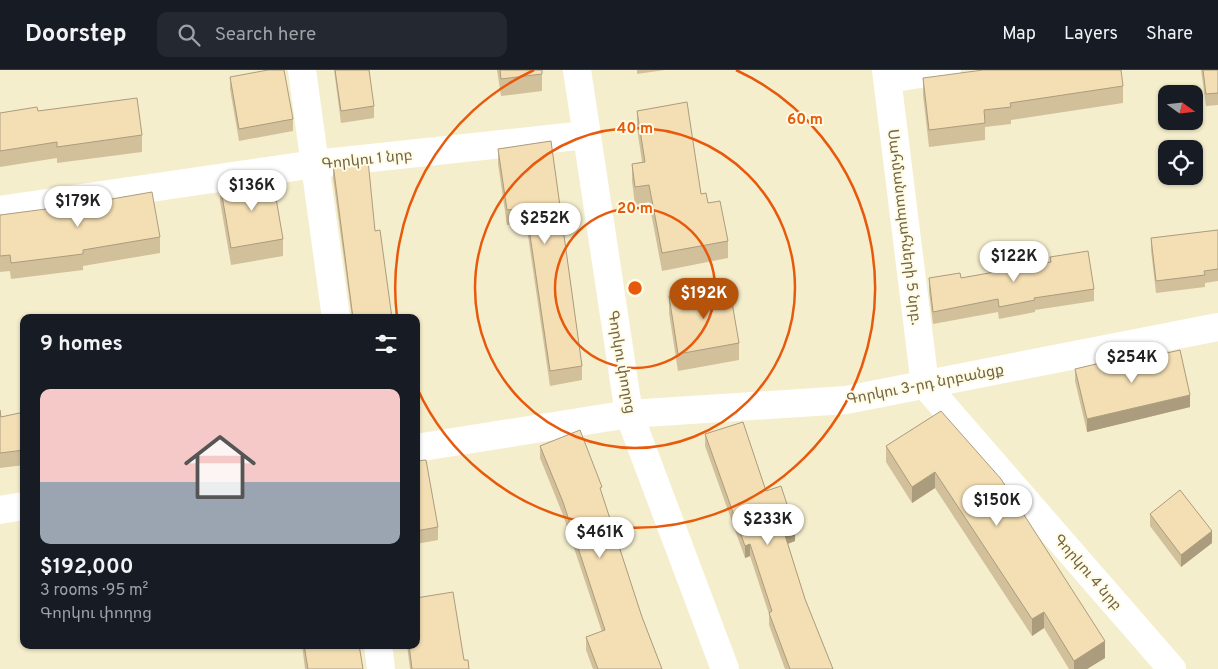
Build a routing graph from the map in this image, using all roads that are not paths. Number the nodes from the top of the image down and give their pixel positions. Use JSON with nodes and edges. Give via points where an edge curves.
{"nodes":[{"id":1,"x":302,"y":70,"type":"edge"},
{"id":2,"x":577,"y":70,"type":"edge"},
{"id":3,"x":947,"y":70,"type":"edge"},
{"id":4,"x":886,"y":75,"type":"edge"},
{"id":5,"x":586,"y":135,"type":"junction"},
{"id":6,"x":315,"y":164,"type":"junction"},
{"id":7,"x":0,"y":210,"type":"edge"},
{"id":8,"x":335,"y":314,"type":"edge"},
{"id":9,"x":1218,"y":327,"type":"edge"},
{"id":10,"x":925,"y":385,"type":"junction"},
{"id":11,"x":630,"y":414,"type":"junction"},
{"id":12,"x":420,"y":447,"type":"edge"},
{"id":13,"x":20,"y":507,"type":"edge"},
{"id":14,"x":0,"y":510,"type":"edge"},
{"id":15,"x":378,"y":649,"type":"edge"},
{"id":16,"x":380,"y":669,"type":"edge"},
{"id":17,"x":725,"y":669,"type":"edge"},
{"id":18,"x":1172,"y":669,"type":"edge"}],
"edges":[{"from":1,"to":6,"type":"street"},
{"from":2,"to":5,"type":"street","name":"Գորկու փողոց"},
{"from":3,"to":4,"type":"street"},
{"from":4,"to":10,"type":"street","name":"Սահմանապահների 5 նրբ."},
{"from":5,"to":6,"type":"street","name":"Գորկու 1 նրբ"},
{"from":5,"to":11,"type":"street","name":"Գորկու փողոց"},
{"from":6,"to":7,"type":"street","name":"Գորկու 1 նրբ"},
{"from":6,"to":8,"type":"street"},
{"from":9,"to":10,"type":"street","name":"Գորկու 3-րդ նրբանցք"},
{"from":10,"to":11,"type":"street","name":"Գորկու 3-րդ նրբանցք","via":[[846,400]]},
{"from":10,"to":18,"type":"street","name":"Գորկու 4 նրբ"},
{"from":11,"to":12,"type":"street","name":"Գորկու 3-րդ նրբանցք"},
{"from":11,"to":17,"type":"street","name":"Գորկու փողոց"},
{"from":13,"to":14,"type":"street"},
{"from":15,"to":16,"type":"street"}]}
